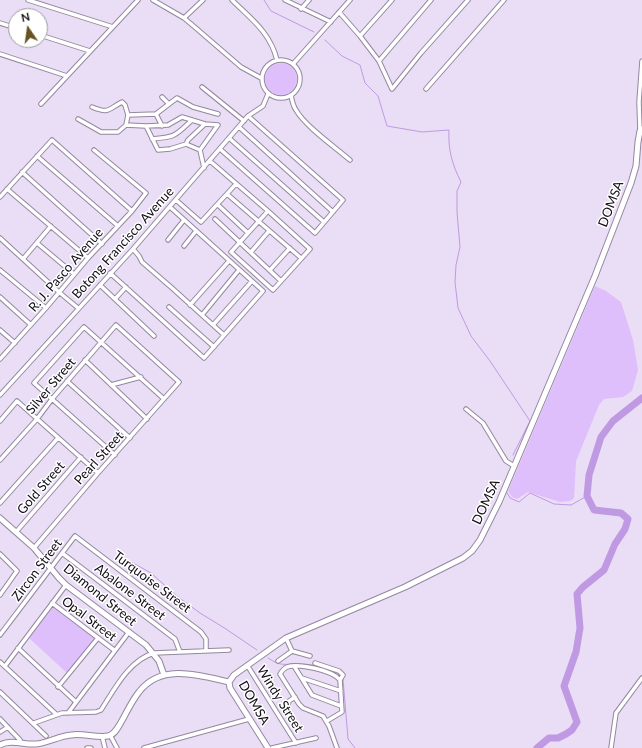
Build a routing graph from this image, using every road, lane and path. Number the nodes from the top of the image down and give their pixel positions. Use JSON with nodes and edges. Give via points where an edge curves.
{"nodes":[{"id":1,"x":29,"y":0,"type":"edge"},
{"id":2,"x":138,"y":0,"type":"edge"},
{"id":3,"x":154,"y":0,"type":"edge"},
{"id":4,"x":203,"y":0,"type":"edge"},
{"id":5,"x":232,"y":0,"type":"edge"},
{"id":6,"x":285,"y":0,"type":"edge"},
{"id":7,"x":309,"y":0,"type":"edge"},
{"id":8,"x":350,"y":0,"type":"edge"},
{"id":9,"x":392,"y":0,"type":"edge"},
{"id":10,"x":431,"y":0,"type":"edge"},
{"id":11,"x":468,"y":0,"type":"edge"},
{"id":12,"x":504,"y":0,"type":"edge"},
{"id":13,"x":301,"y":9,"type":"junction"},
{"id":14,"x":339,"y":12,"type":"junction"},
{"id":15,"x":184,"y":18,"type":"junction"},
{"id":16,"x":331,"y":22,"type":"junction"},
{"id":17,"x":113,"y":28,"type":"junction"},
{"id":18,"x":360,"y":36,"type":"junction"},
{"id":19,"x":48,"y":38,"type":"edge"},
{"id":20,"x":90,"y":51,"type":"junction"},
{"id":21,"x":0,"y":54,"type":"edge"},
{"id":22,"x":277,"y":60,"type":"junction"},
{"id":23,"x":378,"y":61,"type":"junction"},
{"id":24,"x":642,"y":61,"type":"edge"},
{"id":25,"x":293,"y":64,"type":"junction"},
{"id":26,"x":67,"y":76,"type":"junction"},
{"id":27,"x":261,"y":78,"type":"junction"},
{"id":28,"x":202,"y":87,"type":"dead end"},
{"id":29,"x":426,"y":89,"type":"dead end"},
{"id":30,"x":268,"y":94,"type":"junction"},
{"id":31,"x":291,"y":95,"type":"junction"},
{"id":32,"x":162,"y":97,"type":"dead end"},
{"id":33,"x":41,"y":104,"type":"dead end"},
{"id":34,"x":169,"y":104,"type":"junction"},
{"id":35,"x":92,"y":107,"type":"dead end"},
{"id":36,"x":156,"y":114,"type":"junction"},
{"id":37,"x":218,"y":114,"type":"dead end"},
{"id":38,"x":128,"y":115,"type":"junction"},
{"id":39,"x":248,"y":116,"type":"junction"},
{"id":40,"x":78,"y":119,"type":"dead end"},
{"id":41,"x":192,"y":120,"type":"junction"},
{"id":42,"x":244,"y":121,"type":"junction"},
{"id":43,"x":205,"y":124,"type":"junction"},
{"id":44,"x":126,"y":125,"type":"junction"},
{"id":45,"x":146,"y":126,"type":"junction"},
{"id":46,"x":162,"y":126,"type":"junction"},
{"id":47,"x":238,"y":127,"type":"junction"},
{"id":48,"x":641,"y":130,"type":"edge"},
{"id":49,"x":229,"y":138,"type":"junction"},
{"id":50,"x":152,"y":139,"type":"junction"},
{"id":51,"x":186,"y":144,"type":"junction"},
{"id":52,"x":220,"y":149,"type":"junction"},
{"id":53,"x":94,"y":150,"type":"dead end"},
{"id":54,"x":200,"y":150,"type":"junction"},
{"id":55,"x":37,"y":156,"type":"junction"},
{"id":56,"x":350,"y":160,"type":"dead end"},
{"id":57,"x":210,"y":161,"type":"junction"},
{"id":58,"x":204,"y":168,"type":"junction"},
{"id":59,"x":22,"y":172,"type":"junction"},
{"id":60,"x":236,"y":184,"type":"junction"},
{"id":61,"x":7,"y":189,"type":"junction"},
{"id":62,"x":227,"y":194,"type":"junction"},
{"id":63,"x":0,"y":197,"type":"edge"},
{"id":64,"x":176,"y":200,"type":"junction"},
{"id":65,"x":218,"y":205,"type":"junction"},
{"id":66,"x":170,"y":207,"type":"junction"},
{"id":67,"x":132,"y":211,"type":"junction"},
{"id":68,"x":268,"y":211,"type":"junction"},
{"id":69,"x":333,"y":212,"type":"junction"},
{"id":70,"x":215,"y":219,"type":"dead end"},
{"id":71,"x":184,"y":220,"type":"junction"},
{"id":72,"x":257,"y":222,"type":"junction"},
{"id":73,"x":324,"y":222,"type":"junction"},
{"id":74,"x":51,"y":226,"type":"junction"},
{"id":75,"x":118,"y":226,"type":"junction"},
{"id":76,"x":196,"y":230,"type":"junction"},
{"id":77,"x":269,"y":231,"type":"junction"},
{"id":78,"x":248,"y":233,"type":"junction"},
{"id":79,"x":0,"y":238,"type":"edge"},
{"id":80,"x":168,"y":240,"type":"dead end"},
{"id":81,"x":240,"y":242,"type":"junction"},
{"id":82,"x":37,"y":243,"type":"junction"},
{"id":83,"x":102,"y":244,"type":"junction"},
{"id":84,"x":184,"y":246,"type":"dead end"},
{"id":85,"x":290,"y":248,"type":"junction"},
{"id":86,"x":133,"y":249,"type":"junction"},
{"id":87,"x":251,"y":252,"type":"junction"},
{"id":88,"x":88,"y":258,"type":"junction"},
{"id":89,"x":301,"y":258,"type":"junction"},
{"id":90,"x":23,"y":259,"type":"junction"},
{"id":91,"x":229,"y":261,"type":"junction"},
{"id":92,"x":0,"y":270,"type":"edge"},
{"id":93,"x":239,"y":270,"type":"junction"},
{"id":94,"x":270,"y":270,"type":"junction"},
{"id":95,"x":110,"y":273,"type":"junction"},
{"id":96,"x":74,"y":274,"type":"junction"},
{"id":97,"x":252,"y":281,"type":"junction"},
{"id":98,"x":281,"y":281,"type":"junction"},
{"id":99,"x":100,"y":285,"type":"junction"},
{"id":100,"x":126,"y":287,"type":"junction"},
{"id":101,"x":60,"y":293,"type":"junction"},
{"id":102,"x":0,"y":297,"type":"edge"},
{"id":103,"x":115,"y":299,"type":"junction"},
{"id":104,"x":190,"y":304,"type":"junction"},
{"id":105,"x":169,"y":307,"type":"dead end"},
{"id":106,"x":46,"y":308,"type":"junction"},
{"id":107,"x":78,"y":308,"type":"junction"},
{"id":108,"x":202,"y":315,"type":"junction"},
{"id":109,"x":31,"y":325,"type":"junction"},
{"id":110,"x":212,"y":325,"type":"junction"},
{"id":111,"x":0,"y":330,"type":"edge"},
{"id":112,"x":224,"y":335,"type":"junction"},
{"id":113,"x":154,"y":336,"type":"dead end"},
{"id":114,"x":14,"y":342,"type":"junction"},
{"id":115,"x":101,"y":342,"type":"junction"},
{"id":116,"x":214,"y":347,"type":"junction"},
{"id":117,"x":0,"y":358,"type":"edge"},
{"id":118,"x":85,"y":360,"type":"junction"},
{"id":119,"x":141,"y":378,"type":"junction"},
{"id":120,"x":67,"y":381,"type":"junction"},
{"id":121,"x":179,"y":382,"type":"joint"},
{"id":122,"x":111,"y":385,"type":"junction"},
{"id":123,"x":0,"y":395,"type":"edge"},
{"id":124,"x":52,"y":399,"type":"junction"},
{"id":125,"x":164,"y":399,"type":"junction"},
{"id":126,"x":466,"y":409,"type":"dead end"},
{"id":127,"x":37,"y":419,"type":"junction"},
{"id":128,"x":147,"y":419,"type":"junction"},
{"id":129,"x":0,"y":421,"type":"edge"},
{"id":130,"x":58,"y":438,"type":"junction"},
{"id":131,"x":130,"y":438,"type":"junction"},
{"id":132,"x":115,"y":455,"type":"junction"},
{"id":133,"x":81,"y":457,"type":"junction"},
{"id":134,"x":0,"y":460,"type":"edge"},
{"id":135,"x":514,"y":466,"type":"junction"},
{"id":136,"x":98,"y":473,"type":"junction"},
{"id":137,"x":0,"y":503,"type":"edge"},
{"id":138,"x":0,"y":518,"type":"edge"},
{"id":139,"x":16,"y":532,"type":"junction"},
{"id":140,"x":75,"y":536,"type":"joint"},
{"id":141,"x":34,"y":548,"type":"junction"},
{"id":142,"x":62,"y":553,"type":"junction"},
{"id":143,"x":0,"y":554,"type":"edge"},
{"id":144,"x":50,"y":568,"type":"junction"},
{"id":145,"x":66,"y":585,"type":"junction"},
{"id":146,"x":1,"y":591,"type":"edge"},
{"id":147,"x":52,"y":603,"type":"junction"},
{"id":148,"x":129,"y":632,"type":"junction"},
{"id":149,"x":0,"y":635,"type":"edge"},
{"id":150,"x":98,"y":638,"type":"junction"},
{"id":151,"x":286,"y":638,"type":"junction"},
{"id":152,"x":18,"y":648,"type":"junction"},
{"id":153,"x":114,"y":650,"type":"junction"},
{"id":154,"x":206,"y":650,"type":"junction"},
{"id":155,"x":229,"y":650,"type":"dead end"},
{"id":156,"x":292,"y":651,"type":"junction"},
{"id":157,"x":180,"y":652,"type":"junction"},
{"id":158,"x":154,"y":653,"type":"junction"},
{"id":159,"x":310,"y":656,"type":"dead end"},
{"id":160,"x":278,"y":661,"type":"dead end"},
{"id":161,"x":0,"y":662,"type":"edge"},
{"id":162,"x":315,"y":663,"type":"dead end"},
{"id":163,"x":247,"y":665,"type":"junction"},
{"id":164,"x":5,"y":666,"type":"junction"},
{"id":165,"x":294,"y":666,"type":"junction"},
{"id":166,"x":164,"y":675,"type":"junction"},
{"id":167,"x":302,"y":678,"type":"junction"},
{"id":168,"x":642,"y":678,"type":"edge"},
{"id":169,"x":340,"y":680,"type":"junction"},
{"id":170,"x":229,"y":682,"type":"junction"},
{"id":171,"x":58,"y":687,"type":"junction"},
{"id":172,"x":0,"y":692,"type":"edge"},
{"id":173,"x":340,"y":692,"type":"junction"},
{"id":174,"x":295,"y":697,"type":"junction"},
{"id":175,"x":76,"y":702,"type":"junction"},
{"id":176,"x":342,"y":706,"type":"junction"},
{"id":177,"x":287,"y":709,"type":"dead end"},
{"id":178,"x":68,"y":712,"type":"junction"},
{"id":179,"x":56,"y":714,"type":"junction"},
{"id":180,"x":0,"y":719,"type":"edge"},
{"id":181,"x":250,"y":719,"type":"junction"},
{"id":182,"x":327,"y":721,"type":"junction"},
{"id":183,"x":34,"y":723,"type":"junction"},
{"id":184,"x":8,"y":727,"type":"junction"},
{"id":185,"x":0,"y":732,"type":"edge"},
{"id":186,"x":46,"y":736,"type":"dead end"},
{"id":187,"x":102,"y":736,"type":"junction"},
{"id":188,"x":110,"y":736,"type":"junction"},
{"id":189,"x":316,"y":738,"type":"dead end"},
{"id":190,"x":20,"y":740,"type":"dead end"},
{"id":191,"x":296,"y":743,"type":"junction"},
{"id":192,"x":0,"y":746,"type":"edge"},
{"id":193,"x":88,"y":748,"type":"edge"},
{"id":194,"x":91,"y":748,"type":"edge"},
{"id":195,"x":106,"y":748,"type":"edge"},
{"id":196,"x":117,"y":748,"type":"edge"},
{"id":197,"x":144,"y":748,"type":"edge"},
{"id":198,"x":268,"y":748,"type":"edge"},
{"id":199,"x":272,"y":748,"type":"edge"},
{"id":200,"x":337,"y":748,"type":"edge"},
{"id":201,"x":610,"y":748,"type":"edge"}],
"edges":[{"from":1,"to":17,"type":"street"},
{"from":2,"to":17,"type":"street"},
{"from":3,"to":15,"type":"street"},
{"from":4,"to":15,"type":"street"},
{"from":5,"to":22,"type":"street","via":[[268,37]]},
{"from":6,"to":13,"type":"street"},
{"from":7,"to":13,"type":"street"},
{"from":8,"to":14,"type":"street"},
{"from":9,"to":18,"type":"street"},
{"from":10,"to":23,"type":"street"},
{"from":11,"to":23,"type":"street","via":[[392,88]]},
{"from":12,"to":29,"type":"street"},
{"from":13,"to":16,"type":"street"},
{"from":14,"to":16,"type":"street"},
{"from":14,"to":18,"type":"street"},
{"from":15,"to":27,"type":"street","via":[[241,67]]},
{"from":16,"to":25,"type":"street"},
{"from":17,"to":20,"type":"street"},
{"from":18,"to":23,"type":"street"},
{"from":19,"to":20,"type":"street"},
{"from":20,"to":26,"type":"street"},
{"from":21,"to":26,"type":"street"},
{"from":22,"to":25,"type":"street"},
{"from":22,"to":27,"type":"street","via":[[269,64]]},
{"from":24,"to":48,"type":"street","via":[[639,102]]},
{"from":25,"to":31,"type":"street","via":[[298,70],[300,80],[298,89]]},
{"from":26,"to":33,"type":"street"},
{"from":27,"to":30,"type":"street"},
{"from":28,"to":42,"type":"street"},
{"from":30,"to":31,"type":"street","via":[[282,98]]},
{"from":30,"to":39,"type":"street","name":"Botong Francisco Avenue","via":[[262,106]]},
{"from":31,"to":56,"type":"street","via":[[296,112]]},
{"from":32,"to":34,"type":"street"},
{"from":34,"to":36,"type":"street"},
{"from":34,"to":37,"type":"street","via":[[177,98],[193,107]]},
{"from":35,"to":38,"type":"street","via":[[103,111],[122,102]]},
{"from":36,"to":38,"type":"street"},
{"from":36,"to":46,"type":"street"},
{"from":38,"to":44,"type":"street"},
{"from":39,"to":42,"type":"street","name":"Botong Francisco Avenue"},
{"from":39,"to":69,"type":"street","via":[[343,200]]},
{"from":40,"to":44,"type":"street","via":[[101,132],[118,132]]},
{"from":41,"to":43,"type":"street"},
{"from":41,"to":46,"type":"street","via":[[182,117]]},
{"from":41,"to":50,"type":"street","via":[[176,135]]},
{"from":42,"to":47,"type":"street","name":"Botong Francisco Avenue"},
{"from":43,"to":51,"type":"street"},
{"from":43,"to":54,"type":"street","via":[[218,125]]},
{"from":44,"to":45,"type":"street"},
{"from":45,"to":46,"type":"street"},
{"from":45,"to":50,"type":"street"},
{"from":47,"to":49,"type":"street","name":"Botong Francisco Avenue"},
{"from":47,"to":69,"type":"street"},
{"from":48,"to":135,"type":"main road","name":"DOMSA","via":[[636,166],[629,188],[585,301]]},
{"from":49,"to":52,"type":"street","name":"Botong Francisco Avenue"},
{"from":49,"to":73,"type":"street"},
{"from":50,"to":51,"type":"street","via":[[158,150],[170,150]]},
{"from":51,"to":54,"type":"street"},
{"from":52,"to":57,"type":"street","name":"Botong Francisco Avenue"},
{"from":52,"to":73,"type":"street","via":[[315,233]]},
{"from":53,"to":67,"type":"street","name":"R. J. Pasco Avenue","via":[[146,193]]},
{"from":54,"to":58,"type":"street"},
{"from":55,"to":59,"type":"street"},
{"from":55,"to":67,"type":"street","via":[[52,140]]},
{"from":55,"to":75,"type":"street"},
{"from":57,"to":58,"type":"street","name":"Botong Francisco Avenue"},
{"from":57,"to":60,"type":"street"},
{"from":58,"to":64,"type":"street","name":"Botong Francisco Avenue"},
{"from":59,"to":61,"type":"street"},
{"from":59,"to":83,"type":"street"},
{"from":60,"to":62,"type":"street"},
{"from":60,"to":68,"type":"street"},
{"from":61,"to":63,"type":"street"},
{"from":61,"to":74,"type":"street"},
{"from":62,"to":65,"type":"street"},
{"from":62,"to":72,"type":"street"},
{"from":64,"to":65,"type":"street","via":[[202,222]]},
{"from":64,"to":66,"type":"street","name":"Botong Francisco Avenue"},
{"from":65,"to":78,"type":"street"},
{"from":66,"to":71,"type":"street"},
{"from":66,"to":86,"type":"street","name":"Botong Francisco Avenue"},
{"from":67,"to":75,"type":"street","name":"R. J. Pasco Avenue"},
{"from":68,"to":72,"type":"street"},
{"from":68,"to":89,"type":"street","via":[[310,249]]},
{"from":69,"to":73,"type":"street"},
{"from":70,"to":81,"type":"street"},
{"from":71,"to":76,"type":"street"},
{"from":71,"to":80,"type":"street"},
{"from":72,"to":77,"type":"street"},
{"from":72,"to":78,"type":"street"},
{"from":74,"to":82,"type":"street"},
{"from":74,"to":88,"type":"street"},
{"from":75,"to":83,"type":"street","name":"R. J. Pasco Avenue"},
{"from":76,"to":84,"type":"street"},
{"from":76,"to":91,"type":"street"},
{"from":77,"to":85,"type":"street"},
{"from":77,"to":87,"type":"street"},
{"from":78,"to":81,"type":"street"},
{"from":79,"to":90,"type":"street"},
{"from":81,"to":87,"type":"street"},
{"from":81,"to":98,"type":"street","via":[[231,252],[273,290]]},
{"from":82,"to":90,"type":"street"},
{"from":82,"to":96,"type":"street"},
{"from":83,"to":88,"type":"street","name":"R. J. Pasco Avenue"},
{"from":85,"to":89,"type":"street"},
{"from":85,"to":94,"type":"street"},
{"from":86,"to":95,"type":"street","name":"Botong Francisco Avenue"},
{"from":86,"to":104,"type":"street","via":[[142,262]]},
{"from":87,"to":94,"type":"street"},
{"from":88,"to":96,"type":"street","name":"R. J. Pasco Avenue"},
{"from":89,"to":98,"type":"street"},
{"from":90,"to":101,"type":"street"},
{"from":91,"to":93,"type":"street"},
{"from":91,"to":104,"type":"street"},
{"from":92,"to":106,"type":"street"},
{"from":93,"to":97,"type":"street"},
{"from":93,"to":108,"type":"street"},
{"from":94,"to":98,"type":"street"},
{"from":95,"to":99,"type":"street","name":"Botong Francisco Avenue"},
{"from":95,"to":100,"type":"street"},
{"from":96,"to":101,"type":"street","name":"R. J. Pasco Avenue"},
{"from":97,"to":110,"type":"street"},
{"from":97,"to":112,"type":"street","via":[[263,291]]},
{"from":99,"to":103,"type":"street"},
{"from":99,"to":107,"type":"street","name":"Botong Francisco Avenue"},
{"from":100,"to":103,"type":"street"},
{"from":100,"to":116,"type":"street","via":[[204,358]]},
{"from":101,"to":106,"type":"street","name":"R. J. Pasco Avenue"},
{"from":101,"to":107,"type":"street"},
{"from":102,"to":109,"type":"street"},
{"from":103,"to":113,"type":"street"},
{"from":104,"to":108,"type":"street"},
{"from":105,"to":116,"type":"street"},
{"from":106,"to":109,"type":"street","name":"R. J. Pasco Avenue"},
{"from":107,"to":123,"type":"street","name":"Botong Francisco Avenue"},
{"from":108,"to":110,"type":"street"},
{"from":109,"to":114,"type":"street","name":"R. J. Pasco Avenue"},
{"from":110,"to":112,"type":"street"},
{"from":111,"to":114,"type":"street"},
{"from":112,"to":116,"type":"street"},
{"from":114,"to":117,"type":"street","name":"R. J. Pasco Avenue"},
{"from":115,"to":118,"type":"street","name":"Silver Street"},
{"from":115,"to":119,"type":"street"},
{"from":115,"to":121,"type":"street","name":"Silver Street","via":[[116,325]]},
{"from":115,"to":124,"type":"street","via":[[84,327],[34,383]]},
{"from":118,"to":120,"type":"street","name":"Silver Street"},
{"from":118,"to":122,"type":"street"},
{"from":119,"to":122,"type":"street"},
{"from":119,"to":125,"type":"street"},
{"from":120,"to":124,"type":"street","name":"Silver Street"},
{"from":120,"to":131,"type":"street"},
{"from":121,"to":125,"type":"street","name":"Pearl Street"},
{"from":122,"to":128,"type":"street"},
{"from":124,"to":127,"type":"street","name":"Silver Street"},
{"from":124,"to":132,"type":"street"},
{"from":125,"to":128,"type":"street","name":"Pearl Street"},
{"from":126,"to":135,"type":"street","via":[[483,423],[506,461]]},
{"from":127,"to":129,"type":"street","via":[[17,402]]},
{"from":127,"to":130,"type":"street"},
{"from":127,"to":134,"type":"street","name":"Silver Street"},
{"from":128,"to":131,"type":"street","name":"Pearl Street"},
{"from":130,"to":133,"type":"street"},
{"from":130,"to":137,"type":"street"},
{"from":131,"to":132,"type":"street","name":"Pearl Street"},
{"from":132,"to":136,"type":"street","name":"Pearl Street"},
{"from":133,"to":136,"type":"street"},
{"from":133,"to":139,"type":"street","name":"Gold Street"},
{"from":135,"to":151,"type":"main road","name":"DOMSA","via":[[487,529],[468,554],[405,587]]},
{"from":136,"to":141,"type":"street","name":"Pearl Street"},
{"from":138,"to":139,"type":"main road","name":"Diamond Street"},
{"from":139,"to":141,"type":"main road","name":"Diamond Street"},
{"from":140,"to":142,"type":"street","name":"Zircon Street"},
{"from":140,"to":154,"type":"street","name":"Turquoise Street","via":[[201,632],[206,639]]},
{"from":141,"to":144,"type":"main road","name":"Diamond Street"},
{"from":142,"to":144,"type":"street","name":"Zircon Street"},
{"from":142,"to":157,"type":"street","name":"Abalone Street","via":[[175,639]]},
{"from":143,"to":146,"type":"street","via":[[17,571]]},
{"from":144,"to":145,"type":"main road","name":"Diamond Street"},
{"from":144,"to":149,"type":"street","name":"Zircon Street"},
{"from":145,"to":147,"type":"street"},
{"from":145,"to":148,"type":"main road","name":"Diamond Street"},
{"from":147,"to":150,"type":"street","name":"Opal Street"},
{"from":147,"to":152,"type":"street"},
{"from":148,"to":153,"type":"street"},
{"from":148,"to":158,"type":"main road","name":"Diamond Street"},
{"from":150,"to":153,"type":"street","name":"Opal Street"},
{"from":150,"to":171,"type":"street"},
{"from":151,"to":156,"type":"street"},
{"from":151,"to":163,"type":"main road","name":"DOMSA"},
{"from":152,"to":164,"type":"street"},
{"from":152,"to":171,"type":"street"},
{"from":153,"to":175,"type":"street"},
{"from":154,"to":155,"type":"street"},
{"from":154,"to":157,"type":"street"},
{"from":156,"to":159,"type":"street"},
{"from":156,"to":160,"type":"street"},
{"from":157,"to":158,"type":"street"},
{"from":158,"to":166,"type":"main road","name":"Diamond Street"},
{"from":158,"to":178,"type":"street","via":[[145,656],[119,682],[101,710]]},
{"from":161,"to":164,"type":"street"},
{"from":162,"to":169,"type":"street","via":[[339,671],[343,675]]},
{"from":163,"to":170,"type":"main road","name":"DOMSA"},
{"from":163,"to":191,"type":"street","name":"Windy Street"},
{"from":164,"to":179,"type":"street"},
{"from":165,"to":167,"type":"street"},
{"from":165,"to":169,"type":"street","via":[[302,665],[328,672]]},
{"from":165,"to":174,"type":"street","via":[[284,668],[280,674]]},
{"from":166,"to":170,"type":"main road","via":[[197,675]]},
{"from":166,"to":188,"type":"main road","via":[[144,686],[116,731]]},
{"from":167,"to":173,"type":"street"},
{"from":167,"to":176,"type":"street","via":[[312,695]]},
{"from":168,"to":201,"type":"street","via":[[616,713]]},
{"from":169,"to":173,"type":"street"},
{"from":170,"to":181,"type":"main road","name":"DOMSA","via":[[230,688]]},
{"from":171,"to":175,"type":"street"},
{"from":172,"to":183,"type":"street"},
{"from":173,"to":176,"type":"street"},
{"from":174,"to":177,"type":"street","via":[[289,700]]},
{"from":174,"to":182,"type":"street","via":[[303,708],[323,716]]},
{"from":175,"to":178,"type":"street"},
{"from":176,"to":182,"type":"street","via":[[339,715]]},
{"from":178,"to":179,"type":"street"},
{"from":179,"to":183,"type":"street"},
{"from":180,"to":184,"type":"street"},
{"from":181,"to":197,"type":"street"},
{"from":181,"to":198,"type":"main road","name":"DOMSA"},
{"from":182,"to":200,"type":"street"},
{"from":183,"to":186,"type":"street"},
{"from":184,"to":185,"type":"street"},
{"from":184,"to":190,"type":"street"},
{"from":187,"to":188,"type":"main road"},
{"from":187,"to":192,"type":"main road","via":[[71,735],[39,744],[11,742]]},
{"from":187,"to":195,"type":"street"},
{"from":188,"to":196,"type":"street"},
{"from":189,"to":191,"type":"street"},
{"from":191,"to":199,"type":"street"},
{"from":193,"to":194,"type":"street"}]}
